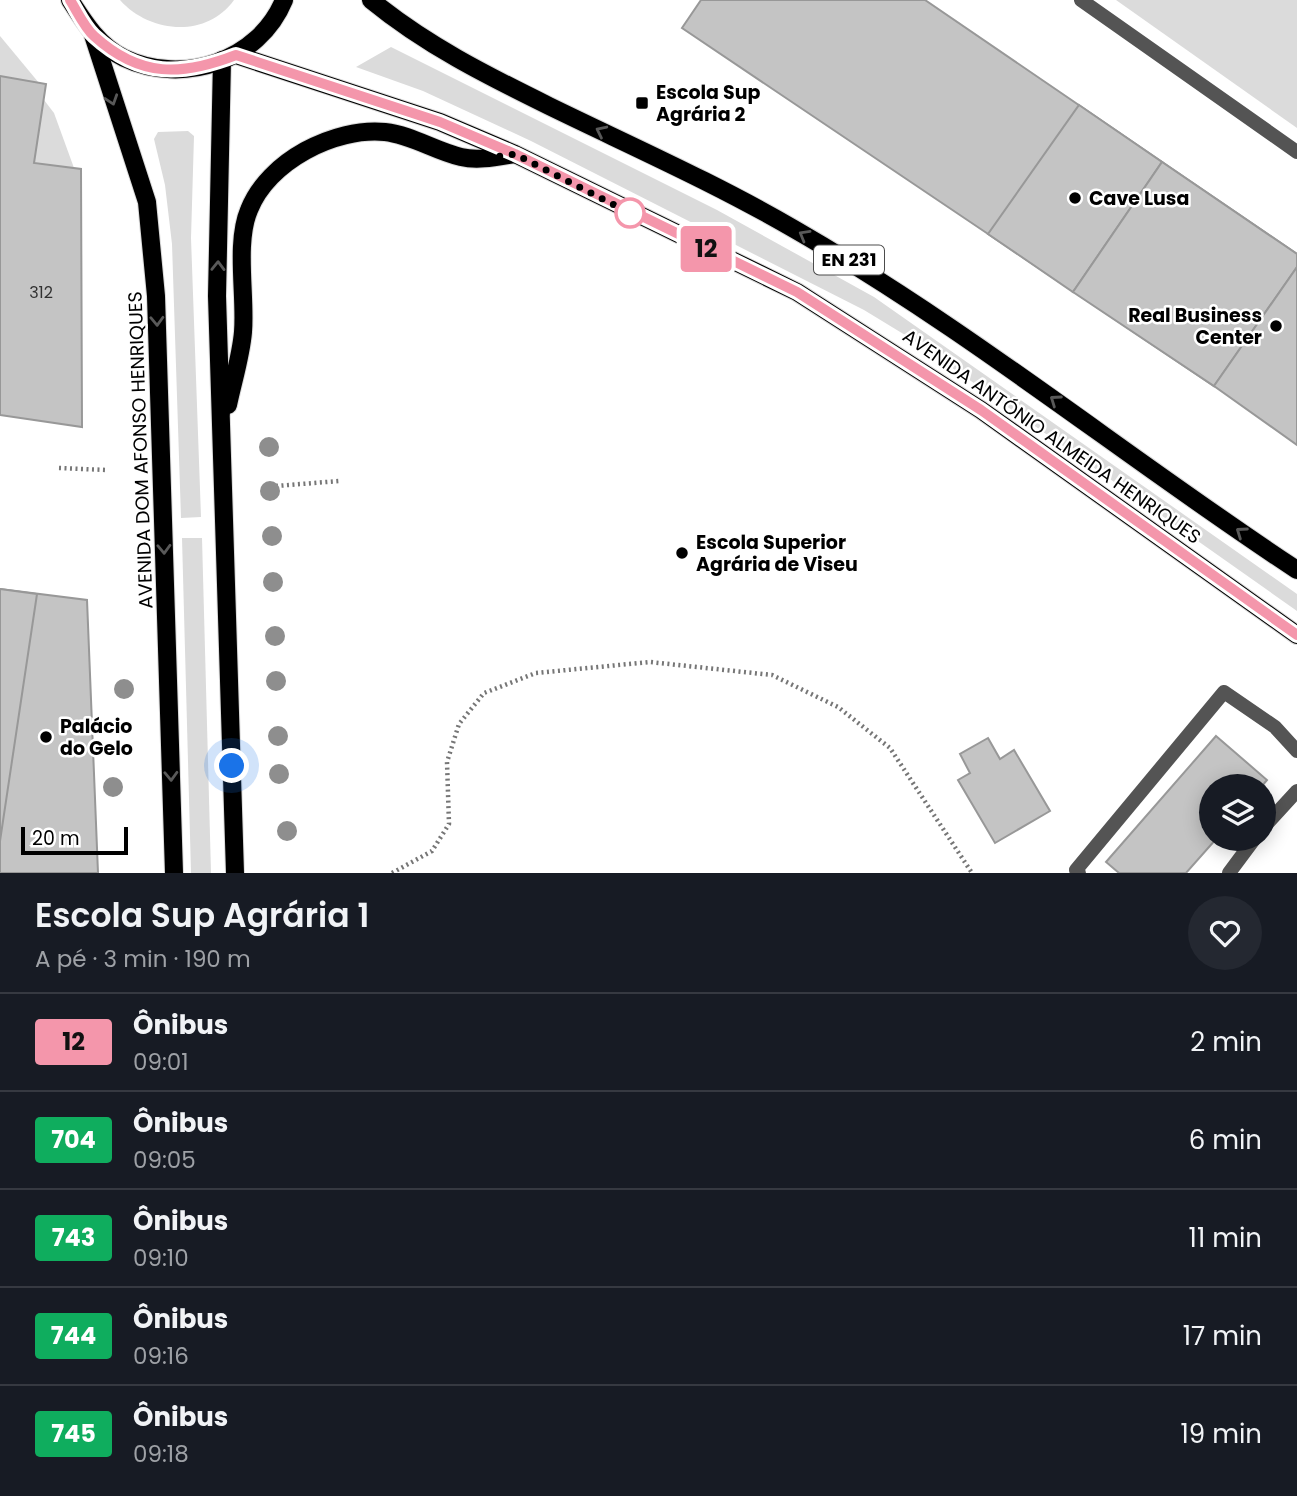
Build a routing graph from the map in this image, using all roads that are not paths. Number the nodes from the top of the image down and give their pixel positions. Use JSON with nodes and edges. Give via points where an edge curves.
{"nodes":[{"id":1,"x":70,"y":0,"type":"edge"},
{"id":2,"x":284,"y":0,"type":"edge"},
{"id":3,"x":371,"y":0,"type":"edge"},
{"id":4,"x":1081,"y":0,"type":"edge"},
{"id":5,"x":93,"y":35,"type":"junction"},
{"id":6,"x":229,"y":58,"type":"junction"},
{"id":7,"x":1297,"y":152,"type":"edge"},
{"id":8,"x":515,"y":154,"type":"junction"},
{"id":9,"x":222,"y":433,"type":"junction"},
{"id":10,"x":1297,"y":570,"type":"edge"},
{"id":11,"x":1297,"y":635,"type":"edge"},
{"id":12,"x":1297,"y":751,"type":"edge"},
{"id":13,"x":1297,"y":791,"type":"edge"},
{"id":14,"x":1276,"y":814,"type":"edge"},
{"id":15,"x":1245,"y":851,"type":"edge"},
{"id":16,"x":174,"y":873,"type":"edge"},
{"id":17,"x":235,"y":873,"type":"edge"},
{"id":18,"x":1079,"y":873,"type":"edge"},
{"id":19,"x":1229,"y":873,"type":"edge"}],
"edges":[{"from":1,"to":5,"type":"main road"},
{"from":2,"to":6,"type":"main road","via":[[263,33]]},
{"from":10,"to":3,"type":"main road","name":"AVENIDA ANTÓNIO ALMEIDA HENRIQUES","number":"EN 231","one_way":true,"via":[[848,260],[755,208],[471,67],[418,37]]},
{"from":4,"to":7,"type":"street"},
{"from":5,"to":6,"type":"main road","via":[[123,58],[160,70],[199,69]]},
{"from":5,"to":16,"type":"main road","name":"AVENIDA DOM AFONSO HENRIQUES","one_way":true,"via":[[147,202],[156,296]]},
{"from":6,"to":8,"type":"main road","name":"AVENIDA ANTÓNIO ALMEIDA HENRIQUES","number":"EN 231","via":[[440,122]]},
{"from":9,"to":6,"type":"main road","one_way":true,"via":[[217,296]]},
{"from":8,"to":9,"type":"main road","via":[[462,158],[399,135],[360,132],[288,161],[256,197],[244,226],[243,334]]},
{"from":8,"to":11,"type":"main road","name":"AVENIDA ANTÓNIO ALMEIDA HENRIQUES","number":"EN 231","via":[[797,292],[863,332],[981,410]]},
{"from":9,"to":17,"type":"main road"},
{"from":12,"to":18,"type":"street","via":[[1275,727],[1224,692],[1076,870]]},
{"from":13,"to":14,"type":"street"},
{"from":15,"to":19,"type":"street"}]}
